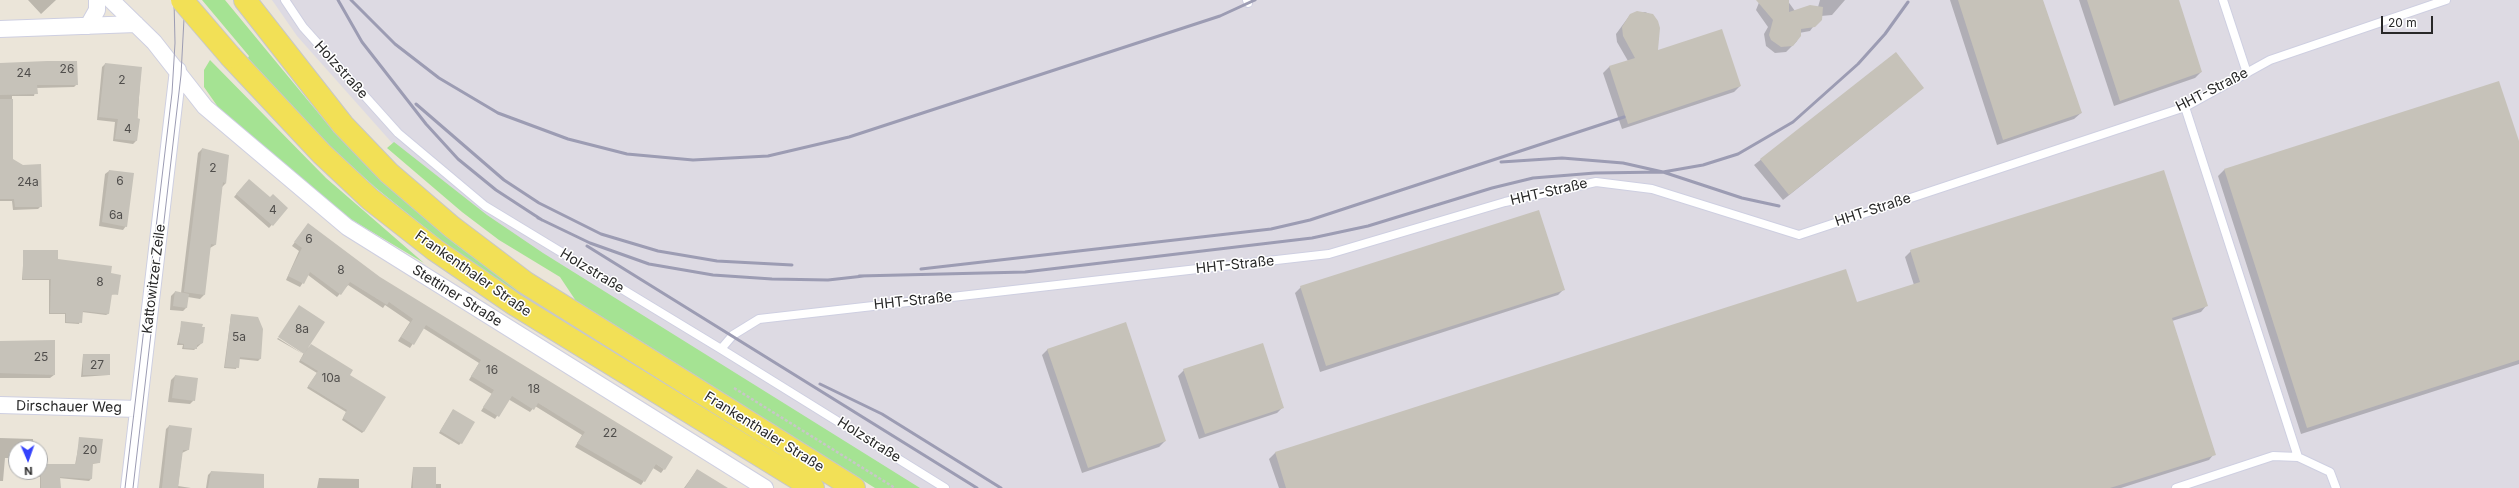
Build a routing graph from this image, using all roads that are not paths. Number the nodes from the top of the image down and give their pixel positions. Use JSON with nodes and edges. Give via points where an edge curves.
{"nodes":[{"id":1,"x":111,"y":0,"type":"edge"},
{"id":2,"x":182,"y":0,"type":"edge"},
{"id":3,"x":245,"y":0,"type":"edge"},
{"id":4,"x":285,"y":0,"type":"edge"},
{"id":5,"x":2223,"y":0,"type":"edge"},
{"id":6,"x":2446,"y":0,"type":"edge"},
{"id":7,"x":97,"y":5,"type":"edge"},
{"id":8,"x":136,"y":24,"type":"junction"},
{"id":9,"x":88,"y":26,"type":"junction"},
{"id":10,"x":0,"y":29,"type":"edge"},
{"id":11,"x":178,"y":70,"type":"junction"},
{"id":12,"x":2247,"y":73,"type":"junction"},
{"id":13,"x":2185,"y":107,"type":"junction"},
{"id":14,"x":721,"y":348,"type":"junction"},
{"id":15,"x":0,"y":405,"type":"edge"},
{"id":16,"x":138,"y":409,"type":"junction"},
{"id":17,"x":2298,"y":457,"type":"junction"},
{"id":18,"x":129,"y":488,"type":"edge"},
{"id":19,"x":765,"y":488,"type":"edge"},
{"id":20,"x":813,"y":488,"type":"edge"},
{"id":21,"x":854,"y":488,"type":"edge"},
{"id":22,"x":945,"y":488,"type":"edge"},
{"id":23,"x":2176,"y":488,"type":"edge"},
{"id":24,"x":2336,"y":488,"type":"edge"}],
"edges":[{"from":1,"to":8,"type":"street","name":"Stettiner Straße"},
{"from":2,"to":20,"type":"main road","name":"Frankenthaler Straße","bridge":true,"via":[[322,154],[370,198],[435,250],[514,304]]},
{"from":3,"to":21,"type":"main road","name":"Frankenthaler Straße","via":[[343,125],[389,173],[452,227],[526,283]]},
{"from":4,"to":14,"type":"lane","name":"Holzstraße","via":[[303,27],[398,133],[485,206]]},
{"from":5,"to":12,"type":"lane"},
{"from":6,"to":12,"type":"lane","name":"HHT-Straße","via":[[2270,60]]},
{"from":7,"to":9,"type":"street"},
{"from":8,"to":9,"type":"street"},
{"from":8,"to":11,"type":"street","name":"Stettiner Straße"},
{"from":9,"to":10,"type":"street"},
{"from":11,"to":16,"type":"street","name":"Kattowitzer Zeile"},
{"from":11,"to":19,"type":"street","name":"Stettiner Straße","via":[[205,107],[347,227]]},
{"from":12,"to":13,"type":"lane","name":"HHT-Straße"},
{"from":13,"to":14,"type":"lane","name":"HHT-Straße","via":[[1799,235],[1652,189],[1596,182],[1505,202],[1329,254],[759,319],[733,335]]},
{"from":13,"to":17,"type":"lane"},
{"from":14,"to":22,"type":"lane","name":"Holzstraße"},
{"from":15,"to":16,"type":"street","name":"Dirschauer Weg"},
{"from":16,"to":18,"type":"street","name":"Kattowitzer Zeile"},
{"from":17,"to":23,"type":"lane","via":[[2273,456]]},
{"from":17,"to":24,"type":"lane","via":[[2330,472]]}]}
